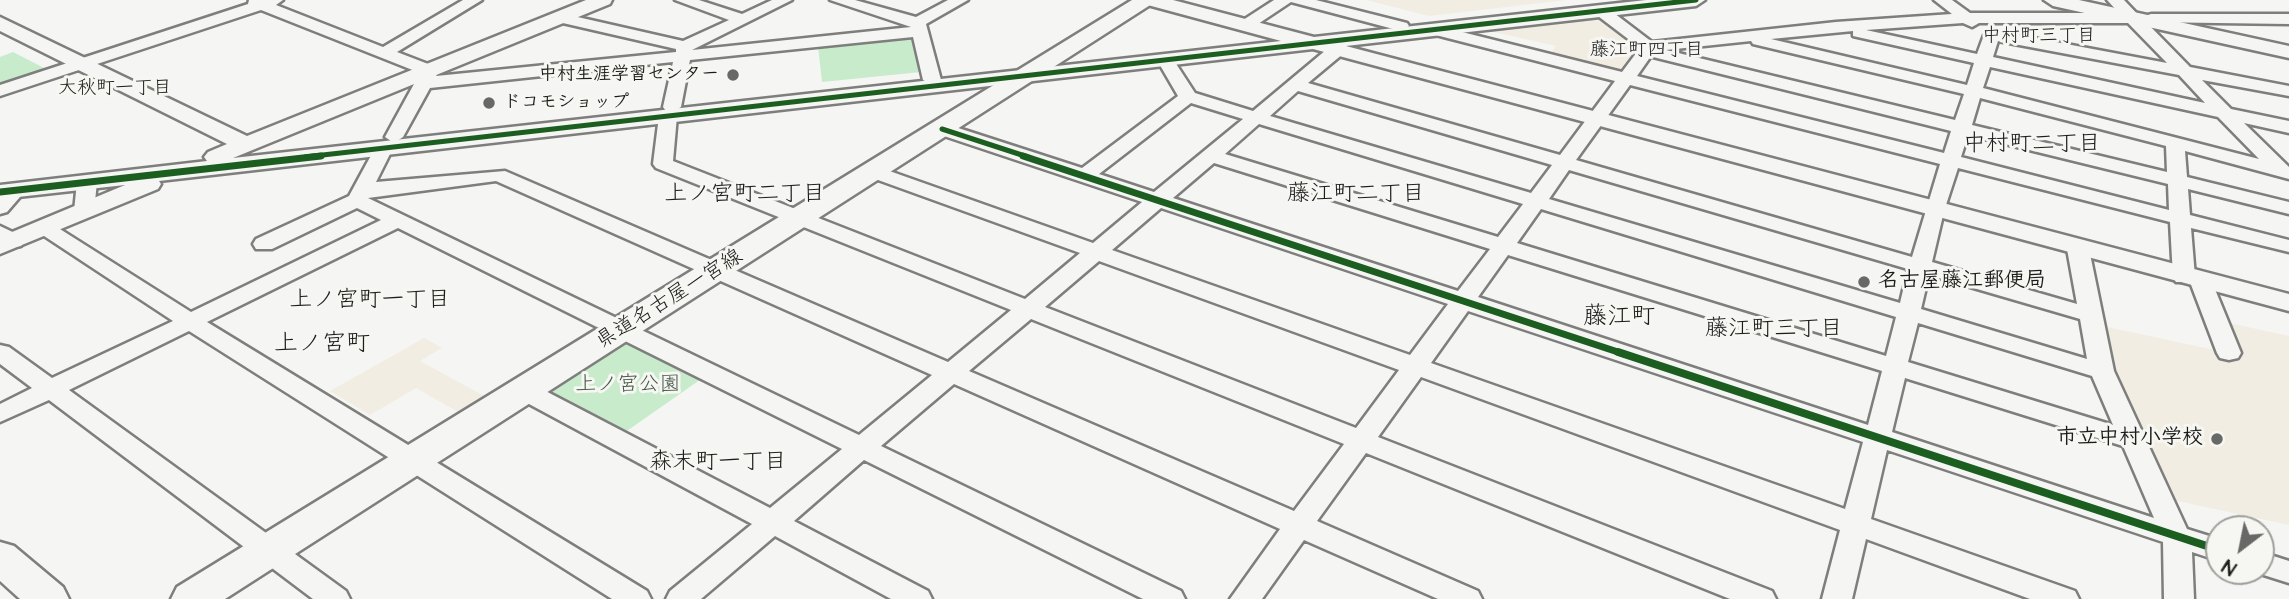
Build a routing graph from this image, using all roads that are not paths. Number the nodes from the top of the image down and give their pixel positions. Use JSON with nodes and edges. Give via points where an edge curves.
{"nodes":[{"id":1,"x":474,"y":0,"type":"edge"},
{"id":2,"x":603,"y":0,"type":"edge"},
{"id":3,"x":683,"y":0,"type":"edge"},
{"id":4,"x":784,"y":0,"type":"edge"},
{"id":5,"x":838,"y":0,"type":"edge"},
{"id":6,"x":960,"y":0,"type":"edge"},
{"id":7,"x":1149,"y":0,"type":"edge"},
{"id":8,"x":1285,"y":0,"type":"edge"},
{"id":9,"x":1297,"y":0,"type":"edge"},
{"id":10,"x":1632,"y":0,"type":"edge"},
{"id":11,"x":1696,"y":0,"type":"edge"},
{"id":12,"x":1942,"y":0,"type":"edge"},
{"id":13,"x":2053,"y":0,"type":"edge"},
{"id":14,"x":2115,"y":0,"type":"edge"},
{"id":15,"x":261,"y":2,"type":"edge"},
{"id":16,"x":1601,"y":10,"type":"junction"},
{"id":17,"x":2140,"y":15,"type":"edge"},
{"id":18,"x":560,"y":18,"type":"junction"},
{"id":19,"x":1967,"y":18,"type":"junction"},
{"id":20,"x":743,"y":19,"type":"junction"},
{"id":21,"x":2289,"y":19,"type":"edge"},
{"id":22,"x":0,"y":23,"type":"edge"},
{"id":23,"x":1246,"y":25,"type":"junction"},
{"id":24,"x":1401,"y":26,"type":"junction"},
{"id":25,"x":919,"y":27,"type":"junction"},
{"id":26,"x":1836,"y":27,"type":"junction"},
{"id":27,"x":1434,"y":30,"type":"junction"},
{"id":28,"x":1992,"y":35,"type":"junction"},
{"id":29,"x":1743,"y":37,"type":"junction"},
{"id":30,"x":1316,"y":44,"type":"junction"},
{"id":31,"x":1648,"y":49,"type":"junction"},
{"id":32,"x":684,"y":51,"type":"junction"},
{"id":33,"x":2289,"y":52,"type":"edge"},
{"id":34,"x":384,"y":53,"type":"junction"},
{"id":35,"x":1165,"y":60,"type":"junction"},
{"id":36,"x":1982,"y":61,"type":"junction"},
{"id":37,"x":82,"y":64,"type":"junction"},
{"id":38,"x":1038,"y":69,"type":"junction"},
{"id":39,"x":2182,"y":69,"type":"junction"},
{"id":40,"x":2205,"y":74,"type":"junction"},
{"id":41,"x":426,"y":77,"type":"junction"},
{"id":42,"x":1626,"y":79,"type":"junction"},
{"id":43,"x":932,"y":80,"type":"junction"},
{"id":44,"x":1296,"y":85,"type":"junction"},
{"id":45,"x":2289,"y":90,"type":"edge"},
{"id":46,"x":0,"y":91,"type":"edge"},
{"id":47,"x":1973,"y":91,"type":"junction"},
{"id":48,"x":1188,"y":97,"type":"junction"},
{"id":49,"x":670,"y":111,"type":"junction"},
{"id":50,"x":2225,"y":113,"type":"junction"},
{"id":51,"x":1257,"y":117,"type":"junction"},
{"id":52,"x":2250,"y":119,"type":"junction"},
{"id":53,"x":1596,"y":120,"type":"junction"},
{"id":54,"x":2289,"y":127,"type":"edge"},
{"id":55,"x":1961,"y":128,"type":"junction"},
{"id":56,"x":942,"y":129,"type":"junction"},
{"id":57,"x":389,"y":143,"type":"junction"},
{"id":58,"x":2175,"y":144,"type":"junction"},
{"id":59,"x":247,"y":145,"type":"junction"},
{"id":60,"x":1210,"y":156,"type":"junction"},
{"id":61,"x":215,"y":158,"type":"junction"},
{"id":62,"x":1949,"y":160,"type":"junction"},
{"id":63,"x":1565,"y":163,"type":"junction"},
{"id":64,"x":182,"y":171,"type":"junction"},
{"id":65,"x":2287,"y":171,"type":"edge"},
{"id":66,"x":874,"y":172,"type":"junction"},
{"id":67,"x":1084,"y":176,"type":"junction"},
{"id":68,"x":2178,"y":181,"type":"junction"},
{"id":69,"x":87,"y":182,"type":"junction"},
{"id":70,"x":4,"y":193,"type":"edge"},
{"id":71,"x":360,"y":195,"type":"junction"},
{"id":72,"x":1158,"y":200,"type":"junction"},
{"id":73,"x":1536,"y":201,"type":"junction"},
{"id":74,"x":2289,"y":208,"type":"edge"},
{"id":75,"x":85,"y":211,"type":"junction"},
{"id":76,"x":1934,"y":211,"type":"junction"},
{"id":77,"x":800,"y":218,"type":"junction"},
{"id":78,"x":2180,"y":219,"type":"junction"},
{"id":79,"x":398,"y":220,"type":"junction"},
{"id":80,"x":45,"y":228,"type":"junction"},
{"id":81,"x":4,"y":240,"type":"edge"},
{"id":82,"x":264,"y":244,"type":"dead end"},
{"id":83,"x":1504,"y":246,"type":"junction"},
{"id":84,"x":2289,"y":246,"type":"edge"},
{"id":85,"x":2078,"y":249,"type":"junction"},
{"id":86,"x":1096,"y":252,"type":"junction"},
{"id":87,"x":1920,"y":265,"type":"junction"},
{"id":88,"x":717,"y":270,"type":"junction"},
{"id":89,"x":2193,"y":279,"type":"junction"},
{"id":90,"x":1463,"y":301,"type":"junction"},
{"id":91,"x":2289,"y":303,"type":"edge"},
{"id":92,"x":1027,"y":309,"type":"junction"},
{"id":93,"x":1906,"y":312,"type":"junction"},
{"id":94,"x":2090,"y":315,"type":"junction"},
{"id":95,"x":189,"y":321,"type":"junction"},
{"id":96,"x":622,"y":330,"type":"junction"},
{"id":97,"x":0,"y":352,"type":"edge"},
{"id":98,"x":2229,"y":353,"type":"dead end"},
{"id":99,"x":1415,"y":366,"type":"junction"},
{"id":100,"x":1894,"y":366,"type":"junction"},
{"id":101,"x":2102,"y":371,"type":"junction"},
{"id":102,"x":950,"y":374,"type":"junction"},
{"id":103,"x":50,"y":390,"type":"junction"},
{"id":104,"x":525,"y":391,"type":"junction"},
{"id":105,"x":0,"y":414,"type":"edge"},
{"id":106,"x":1877,"y":438,"type":"junction"},
{"id":107,"x":2133,"y":440,"type":"junction"},
{"id":108,"x":1361,"y":441,"type":"junction"},
{"id":109,"x":862,"y":447,"type":"junction"},
{"id":110,"x":413,"y":461,"type":"junction"},
{"id":111,"x":773,"y":522,"type":"junction"},
{"id":112,"x":1856,"y":524,"type":"junction"},
{"id":113,"x":1299,"y":526,"type":"junction"},
{"id":114,"x":2178,"y":537,"type":"junction"},
{"id":115,"x":2205,"y":546,"type":"edge"},
{"id":116,"x":268,"y":552,"type":"junction"},
{"id":117,"x":0,"y":557,"type":"edge"},
{"id":118,"x":48,"y":599,"type":"edge"},
{"id":119,"x":192,"y":599,"type":"edge"},
{"id":120,"x":335,"y":599,"type":"edge"},
{"id":121,"x":636,"y":599,"type":"edge"},
{"id":122,"x":681,"y":599,"type":"edge"},
{"id":123,"x":917,"y":599,"type":"edge"},
{"id":124,"x":1170,"y":599,"type":"edge"},
{"id":125,"x":1245,"y":599,"type":"edge"},
{"id":126,"x":1467,"y":599,"type":"edge"},
{"id":127,"x":1761,"y":599,"type":"edge"},
{"id":128,"x":1837,"y":599,"type":"edge"},
{"id":129,"x":2064,"y":599,"type":"edge"},
{"id":130,"x":2179,"y":599,"type":"edge"}],
"edges":[{"from":1,"to":34,"type":"street"},
{"from":2,"to":18,"type":"street"},
{"from":3,"to":20,"type":"street"},
{"from":4,"to":20,"type":"street"},
{"from":5,"to":25,"type":"street"},
{"from":6,"to":25,"type":"street"},
{"from":7,"to":23,"type":"street"},
{"from":7,"to":38,"type":"main road","name":"県道名古屋一宮線"},
{"from":8,"to":23,"type":"street"},
{"from":9,"to":24,"type":"street"},
{"from":10,"to":24,"type":"street"},
{"from":11,"to":16,"type":"street"},
{"from":12,"to":19,"type":"street"},
{"from":13,"to":17,"type":"street"},
{"from":14,"to":17,"type":"street"},
{"from":15,"to":34,"type":"street"},
{"from":15,"to":37,"type":"street"},
{"from":16,"to":27,"type":"street"},
{"from":16,"to":31,"type":"street"},
{"from":17,"to":19,"type":"street"},
{"from":17,"to":21,"type":"street"},
{"from":17,"to":33,"type":"street"},
{"from":17,"to":39,"type":"street"},
{"from":17,"to":40,"type":"street"},
{"from":18,"to":32,"type":"street"},
{"from":18,"to":41,"type":"street"},
{"from":19,"to":26,"type":"street"},
{"from":19,"to":28,"type":"street"},
{"from":20,"to":32,"type":"street"},
{"from":22,"to":37,"type":"street"},
{"from":23,"to":30,"type":"street"},
{"from":24,"to":30,"type":"street"},
{"from":25,"to":32,"type":"street"},
{"from":25,"to":43,"type":"street"},
{"from":26,"to":29,"type":"street"},
{"from":26,"to":36,"type":"street"},
{"from":27,"to":30,"type":"street"},
{"from":27,"to":42,"type":"street"},
{"from":28,"to":36,"type":"street"},
{"from":28,"to":39,"type":"street"},
{"from":29,"to":31,"type":"street"},
{"from":29,"to":47,"type":"street"},
{"from":30,"to":35,"type":"street"},
{"from":30,"to":38,"type":"street"},
{"from":30,"to":44,"type":"street"},
{"from":30,"to":53,"type":"street"},
{"from":31,"to":42,"type":"street"},
{"from":31,"to":55,"type":"street"},
{"from":32,"to":41,"type":"street"},
{"from":32,"to":49,"type":"street"},
{"from":34,"to":41,"type":"street"},
{"from":35,"to":38,"type":"street"},
{"from":35,"to":48,"type":"street"},
{"from":36,"to":47,"type":"street"},
{"from":36,"to":50,"type":"street"},
{"from":37,"to":46,"type":"street"},
{"from":37,"to":59,"type":"street"},
{"from":38,"to":43,"type":"street"},
{"from":38,"to":49,"type":"street"},
{"from":38,"to":56,"type":"main road","name":"県道名古屋一宮線"},
{"from":39,"to":40,"type":"street"},
{"from":39,"to":50,"type":"street"},
{"from":40,"to":45,"type":"street"},
{"from":40,"to":52,"type":"street"},
{"from":41,"to":57,"type":"street"},
{"from":41,"to":59,"type":"street"},
{"from":42,"to":53,"type":"street"},
{"from":42,"to":62,"type":"street"},
{"from":43,"to":49,"type":"street"},
{"from":44,"to":51,"type":"street"},
{"from":44,"to":63,"type":"street"},
{"from":47,"to":55,"type":"street"},
{"from":47,"to":58,"type":"street"},
{"from":48,"to":51,"type":"street"},
{"from":48,"to":67,"type":"street"},
{"from":49,"to":57,"type":"street"},
{"from":49,"to":77,"type":"street","via":[[663,164]]},
{"from":50,"to":52,"type":"street"},
{"from":50,"to":65,"type":"street"},
{"from":51,"to":60,"type":"street"},
{"from":51,"to":73,"type":"street"},
{"from":52,"to":54,"type":"street"},
{"from":52,"to":65,"type":"street"},
{"from":53,"to":63,"type":"street"},
{"from":53,"to":76,"type":"street"},
{"from":55,"to":62,"type":"street"},
{"from":55,"to":68,"type":"street"},
{"from":56,"to":66,"type":"main road","name":"県道名古屋一宮線"},
{"from":56,"to":67,"type":"street"},
{"from":57,"to":61,"type":"street"},
{"from":57,"to":64,"type":"street"},
{"from":57,"to":71,"type":"street"},
{"from":58,"to":65,"type":"street"},
{"from":58,"to":68,"type":"street"},
{"from":59,"to":61,"type":"street"},
{"from":60,"to":72,"type":"street"},
{"from":60,"to":83,"type":"street"},
{"from":61,"to":64,"type":"street"},
{"from":61,"to":70,"type":"street"},
{"from":62,"to":76,"type":"street"},
{"from":62,"to":78,"type":"street"},
{"from":63,"to":73,"type":"street"},
{"from":63,"to":87,"type":"street"},
{"from":64,"to":69,"type":"street"},
{"from":64,"to":75,"type":"street"},
{"from":66,"to":77,"type":"main road","name":"県道名古屋一宮線"},
{"from":66,"to":86,"type":"street"},
{"from":67,"to":72,"type":"street"},
{"from":68,"to":74,"type":"street"},
{"from":68,"to":78,"type":"street"},
{"from":69,"to":70,"type":"street"},
{"from":69,"to":75,"type":"street"},
{"from":71,"to":79,"type":"street"},
{"from":71,"to":82,"type":"street"},
{"from":71,"to":88,"type":"street","via":[[498,174]]},
{"from":72,"to":86,"type":"street"},
{"from":72,"to":90,"type":"street"},
{"from":73,"to":83,"type":"street"},
{"from":73,"to":93,"type":"street"},
{"from":75,"to":80,"type":"street"},
{"from":76,"to":85,"type":"street"},
{"from":76,"to":87,"type":"street"},
{"from":77,"to":88,"type":"main road","name":"県道名古屋一宮線"},
{"from":77,"to":92,"type":"street"},
{"from":78,"to":84,"type":"street"},
{"from":78,"to":89,"type":"street"},
{"from":79,"to":95,"type":"street"},
{"from":79,"to":96,"type":"street"},
{"from":80,"to":81,"type":"street"},
{"from":80,"to":95,"type":"street"},
{"from":83,"to":90,"type":"street"},
{"from":83,"to":100,"type":"street"},
{"from":85,"to":89,"type":"street"},
{"from":85,"to":94,"type":"street"},
{"from":86,"to":92,"type":"street"},
{"from":86,"to":99,"type":"street"},
{"from":87,"to":93,"type":"street"},
{"from":87,"to":94,"type":"street"},
{"from":88,"to":96,"type":"main road","name":"県道名古屋一宮線"},
{"from":88,"to":102,"type":"street"},
{"from":89,"to":91,"type":"street"},
{"from":89,"to":98,"type":"street"},
{"from":90,"to":99,"type":"street"},
{"from":90,"to":106,"type":"street"},
{"from":92,"to":102,"type":"street"},
{"from":92,"to":108,"type":"street"},
{"from":93,"to":100,"type":"street"},
{"from":93,"to":101,"type":"street"},
{"from":94,"to":101,"type":"street"},
{"from":95,"to":103,"type":"street"},
{"from":95,"to":110,"type":"street"},
{"from":96,"to":104,"type":"main road","name":"県道名古屋一宮線"},
{"from":96,"to":109,"type":"street"},
{"from":97,"to":103,"type":"street"},
{"from":99,"to":108,"type":"street"},
{"from":99,"to":112,"type":"street"},
{"from":100,"to":106,"type":"street"},
{"from":100,"to":107,"type":"street"},
{"from":101,"to":107,"type":"street"},
{"from":102,"to":109,"type":"street"},
{"from":102,"to":113,"type":"street"},
{"from":103,"to":105,"type":"street"},
{"from":103,"to":116,"type":"street"},
{"from":104,"to":110,"type":"main road","name":"県道名古屋一宮線"},
{"from":104,"to":111,"type":"street"},
{"from":106,"to":112,"type":"street"},
{"from":106,"to":114,"type":"street"},
{"from":107,"to":114,"type":"street"},
{"from":108,"to":113,"type":"street"},
{"from":108,"to":127,"type":"street"},
{"from":109,"to":111,"type":"street"},
{"from":109,"to":124,"type":"street"},
{"from":110,"to":116,"type":"main road","name":"県道名古屋一宮線"},
{"from":110,"to":121,"type":"street"},
{"from":111,"to":122,"type":"street"},
{"from":111,"to":123,"type":"street"},
{"from":112,"to":128,"type":"street"},
{"from":112,"to":129,"type":"street"},
{"from":113,"to":125,"type":"street"},
{"from":113,"to":126,"type":"street"},
{"from":114,"to":115,"type":"street"},
{"from":114,"to":130,"type":"street"},
{"from":116,"to":119,"type":"main road","name":"県道名古屋一宮線"},
{"from":116,"to":120,"type":"street"},
{"from":117,"to":118,"type":"main road"}]}
